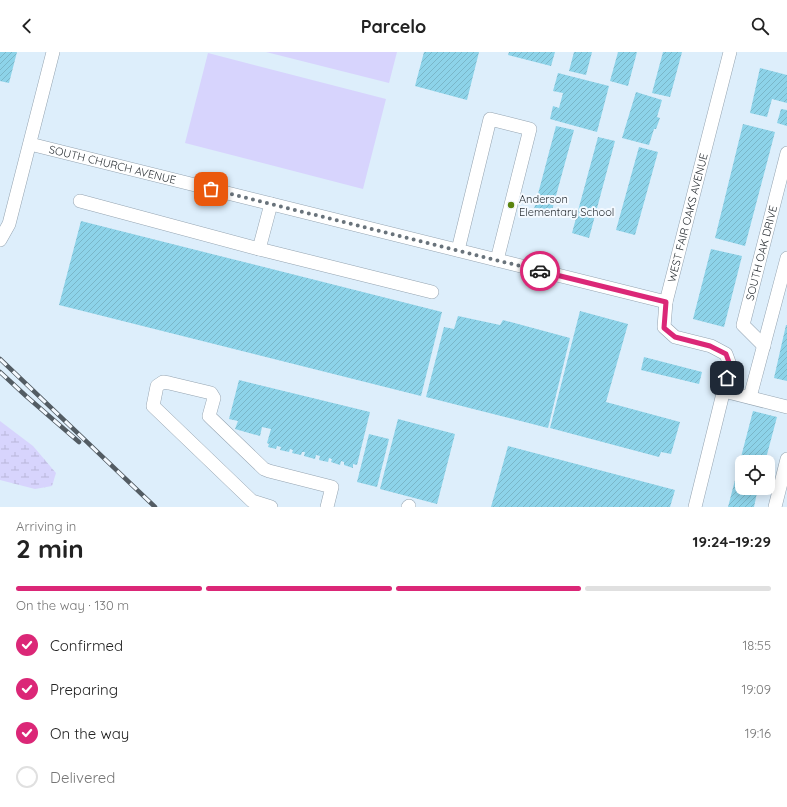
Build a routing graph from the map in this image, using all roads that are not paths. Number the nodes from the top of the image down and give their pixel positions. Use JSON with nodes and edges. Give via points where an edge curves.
{"nodes":[{"id":1,"x":53,"y":52,"type":"edge"},
{"id":2,"x":730,"y":52,"type":"edge"},
{"id":3,"x":30,"y":144,"type":"junction"},
{"id":4,"x":787,"y":153,"type":"edge"},
{"id":5,"x":80,"y":201,"type":"dead end"},
{"id":6,"x":272,"y":204,"type":"junction"},
{"id":7,"x":0,"y":240,"type":"edge"},
{"id":8,"x":259,"y":250,"type":"junction"},
{"id":9,"x":458,"y":250,"type":"junction"},
{"id":10,"x":787,"y":258,"type":"edge"},
{"id":11,"x":497,"y":260,"type":"junction"},
{"id":12,"x":432,"y":292,"type":"dead end"},
{"id":13,"x":666,"y":302,"type":"junction"},
{"id":14,"x":764,"y":346,"type":"junction"},
{"id":15,"x":724,"y":391,"type":"junction"},
{"id":16,"x":750,"y":397,"type":"junction"},
{"id":17,"x":787,"y":407,"type":"edge"},
{"id":18,"x":787,"y":459,"type":"edge"},
{"id":19,"x":271,"y":507,"type":"edge"},
{"id":20,"x":327,"y":507,"type":"edge"},
{"id":21,"x":695,"y":507,"type":"edge"},
{"id":22,"x":775,"y":507,"type":"edge"}],
"edges":[{"from":1,"to":3,"type":"street"},
{"from":2,"to":13,"type":"street","name":"WEST FAIR OAKS AVENUE"},
{"from":3,"to":6,"type":"street","name":"SOUTH CHURCH AVENUE"},
{"from":3,"to":7,"type":"street","via":[[9,224]]},
{"from":4,"to":14,"type":"street","name":"SOUTH OAK DRIVE","via":[[743,325]]},
{"from":5,"to":8,"type":"street"},
{"from":6,"to":8,"type":"street"},
{"from":6,"to":9,"type":"street","name":"SOUTH CHURCH AVENUE"},
{"from":8,"to":12,"type":"street"},
{"from":9,"to":11,"type":"street","name":"SOUTH CHURCH AVENUE"},
{"from":9,"to":11,"type":"street","via":[[490,119],[530,129]]},
{"from":10,"to":14,"type":"street"},
{"from":11,"to":13,"type":"street","name":"SOUTH CHURCH AVENUE"},
{"from":13,"to":15,"type":"street","name":"WEST FAIR OAKS AVENUE","via":[[664,328],[675,337],[710,346],[726,354],[730,365]]},
{"from":14,"to":16,"type":"street"},
{"from":15,"to":16,"type":"street"},
{"from":15,"to":21,"type":"street","name":"WEST FAIR OAKS AVENUE"},
{"from":16,"to":17,"type":"street"},
{"from":18,"to":22,"type":"street"},
{"from":19,"to":20,"type":"street","via":[[252,501],[153,406],[157,386],[163,382],[211,393],[214,398],[209,416],[264,469],[332,486]]}]}
